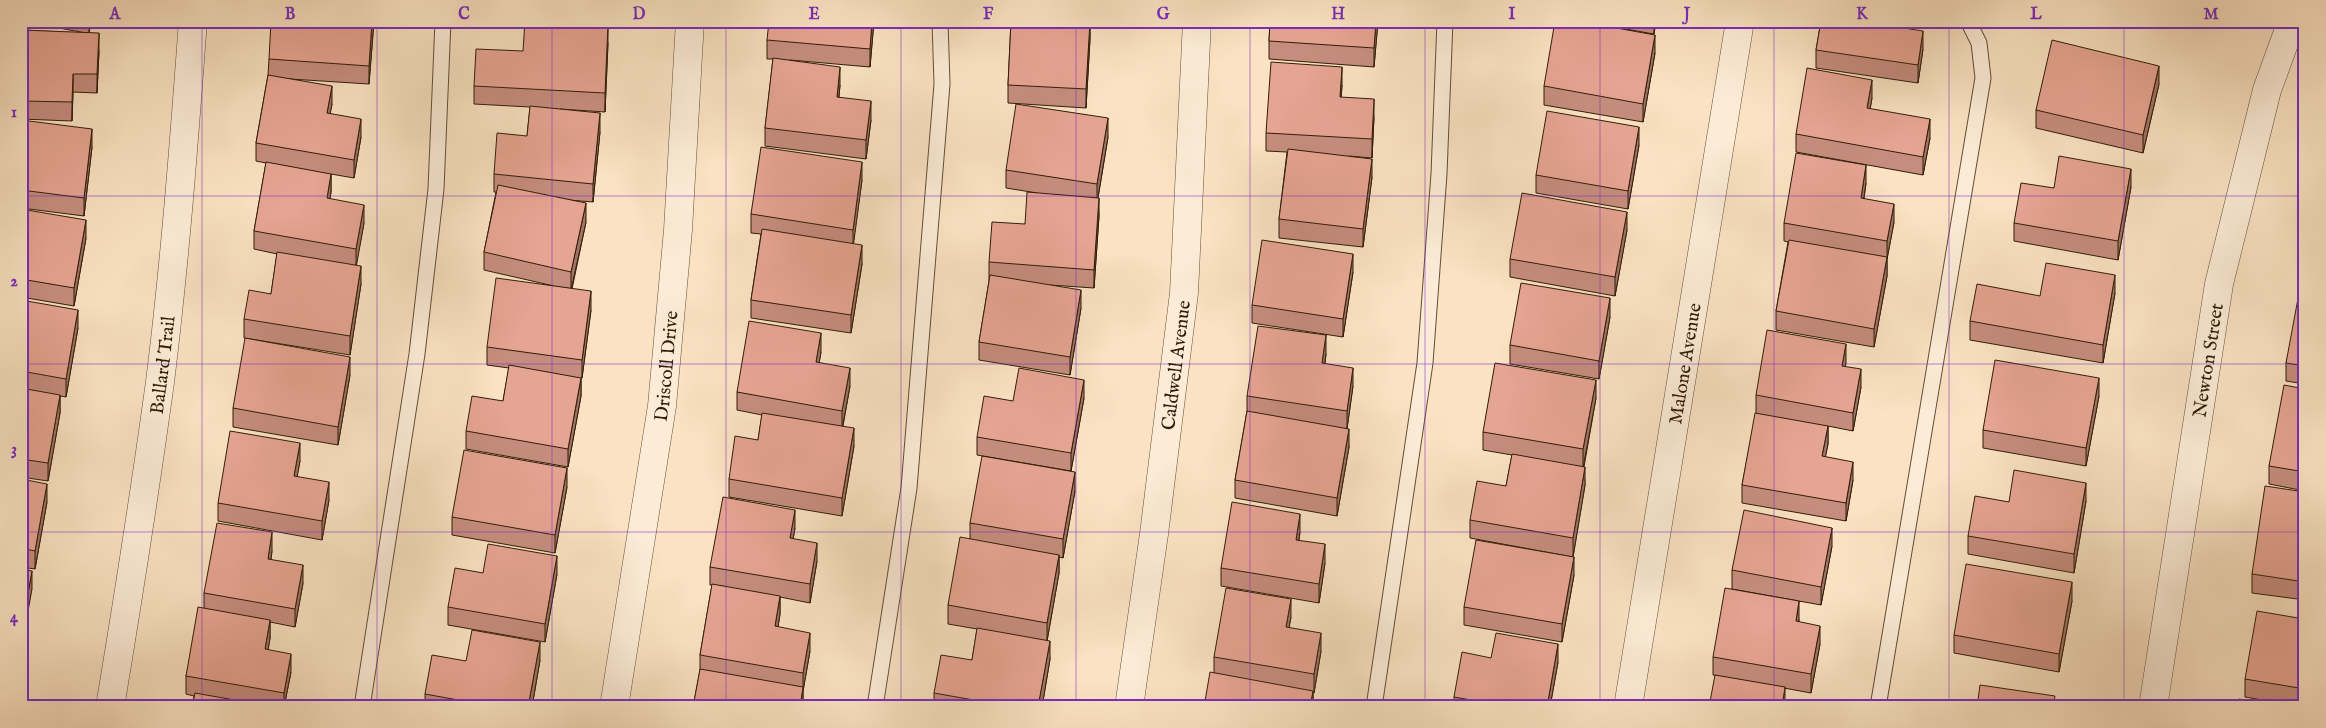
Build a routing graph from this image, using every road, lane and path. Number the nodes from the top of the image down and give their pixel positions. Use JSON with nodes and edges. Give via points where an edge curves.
{"nodes":[{"id":1,"x":193,"y":21,"type":"edge"},
{"id":2,"x":443,"y":21,"type":"edge"},
{"id":3,"x":690,"y":21,"type":"edge"},
{"id":4,"x":940,"y":21,"type":"edge"},
{"id":5,"x":1197,"y":21,"type":"edge"},
{"id":6,"x":1445,"y":21,"type":"edge"},
{"id":7,"x":1740,"y":21,"type":"edge"},
{"id":8,"x":1968,"y":21,"type":"edge"},
{"id":9,"x":2292,"y":21,"type":"edge"},
{"id":10,"x":110,"y":707,"type":"edge"},
{"id":11,"x":362,"y":707,"type":"edge"},
{"id":12,"x":614,"y":707,"type":"edge"},
{"id":13,"x":875,"y":707,"type":"edge"},
{"id":14,"x":1129,"y":707,"type":"edge"},
{"id":15,"x":1374,"y":707,"type":"edge"},
{"id":16,"x":1628,"y":707,"type":"edge"},
{"id":17,"x":1878,"y":707,"type":"edge"},
{"id":18,"x":2153,"y":707,"type":"edge"}],
"edges":[{"from":1,"to":10,"type":"street","name":"Ballard Trail","via":[[181,187],[160,381]]},
{"from":2,"to":11,"type":"lane","via":[[436,189],[417,354]]},
{"from":3,"to":12,"type":"street","name":"Driscoll Drive","via":[[678,230],[662,406]]},
{"from":4,"to":13,"type":"lane","via":[[942,84],[909,488]]},
{"from":5,"to":14,"type":"street","name":"Caldwell Avenue","via":[[1184,293]]},
{"from":6,"to":15,"type":"lane","via":[[1439,174],[1425,363]]},
{"from":7,"to":16,"type":"street","name":"Malone Avenue"},
{"from":8,"to":17,"type":"lane","via":[[1979,43],[1982,78]]},
{"from":9,"to":18,"type":"street","name":"Newton Street","via":[[2267,90],[2220,284]]}]}
